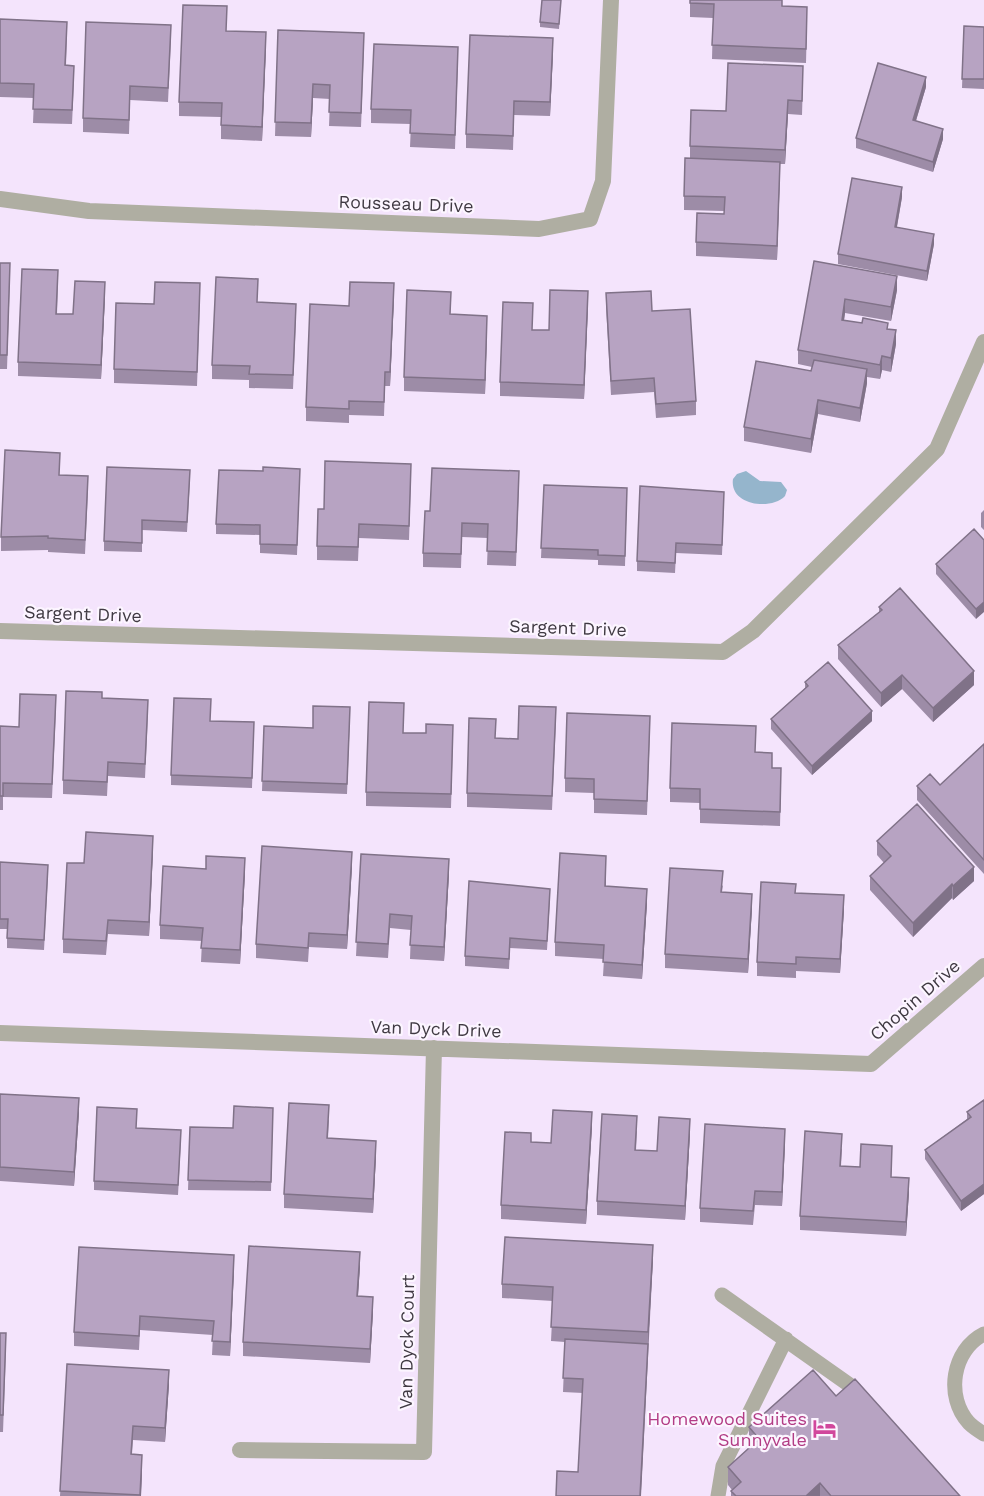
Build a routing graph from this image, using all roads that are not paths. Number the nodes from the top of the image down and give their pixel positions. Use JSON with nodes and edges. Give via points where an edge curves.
{"nodes":[{"id":1,"x":611,"y":0,"type":"edge"},
{"id":2,"x":0,"y":199,"type":"edge"},
{"id":3,"x":984,"y":342,"type":"edge"},
{"id":4,"x":0,"y":631,"type":"edge"},
{"id":5,"x":984,"y":966,"type":"edge"},
{"id":6,"x":0,"y":1033,"type":"edge"},
{"id":7,"x":434,"y":1048,"type":"junction"},
{"id":8,"x":871,"y":1064,"type":"joint"},
{"id":9,"x":722,"y":1295,"type":"dead end"},
{"id":10,"x":984,"y":1334,"type":"edge"},
{"id":11,"x":786,"y":1340,"type":"junction"},
{"id":12,"x":851,"y":1386,"type":"edge"},
{"id":13,"x":984,"y":1434,"type":"edge"},
{"id":14,"x":240,"y":1450,"type":"dead end"},
{"id":15,"x":718,"y":1496,"type":"edge"}],
"edges":[{"from":1,"to":2,"type":"street","name":"Rousseau Drive","via":[[603,181],[590,219],[539,229],[89,211]]},
{"from":3,"to":4,"type":"street","name":"Sargent Drive","via":[[937,449],[753,631],[723,652]]},
{"from":5,"to":8,"type":"street","name":"Chopin Drive"},
{"from":6,"to":7,"type":"street","name":"Van Dyck Drive"},
{"from":7,"to":8,"type":"street","name":"Van Dyck Drive"},
{"from":7,"to":14,"type":"street","name":"Van Dyck Court","via":[[424,1452]]},
{"from":9,"to":11,"type":"lane"},
{"from":10,"to":13,"type":"lane","via":[[964,1351],[956,1369],[955,1396],[969,1423]]},
{"from":11,"to":12,"type":"lane"},
{"from":11,"to":15,"type":"lane","via":[[723,1466]]}]}
